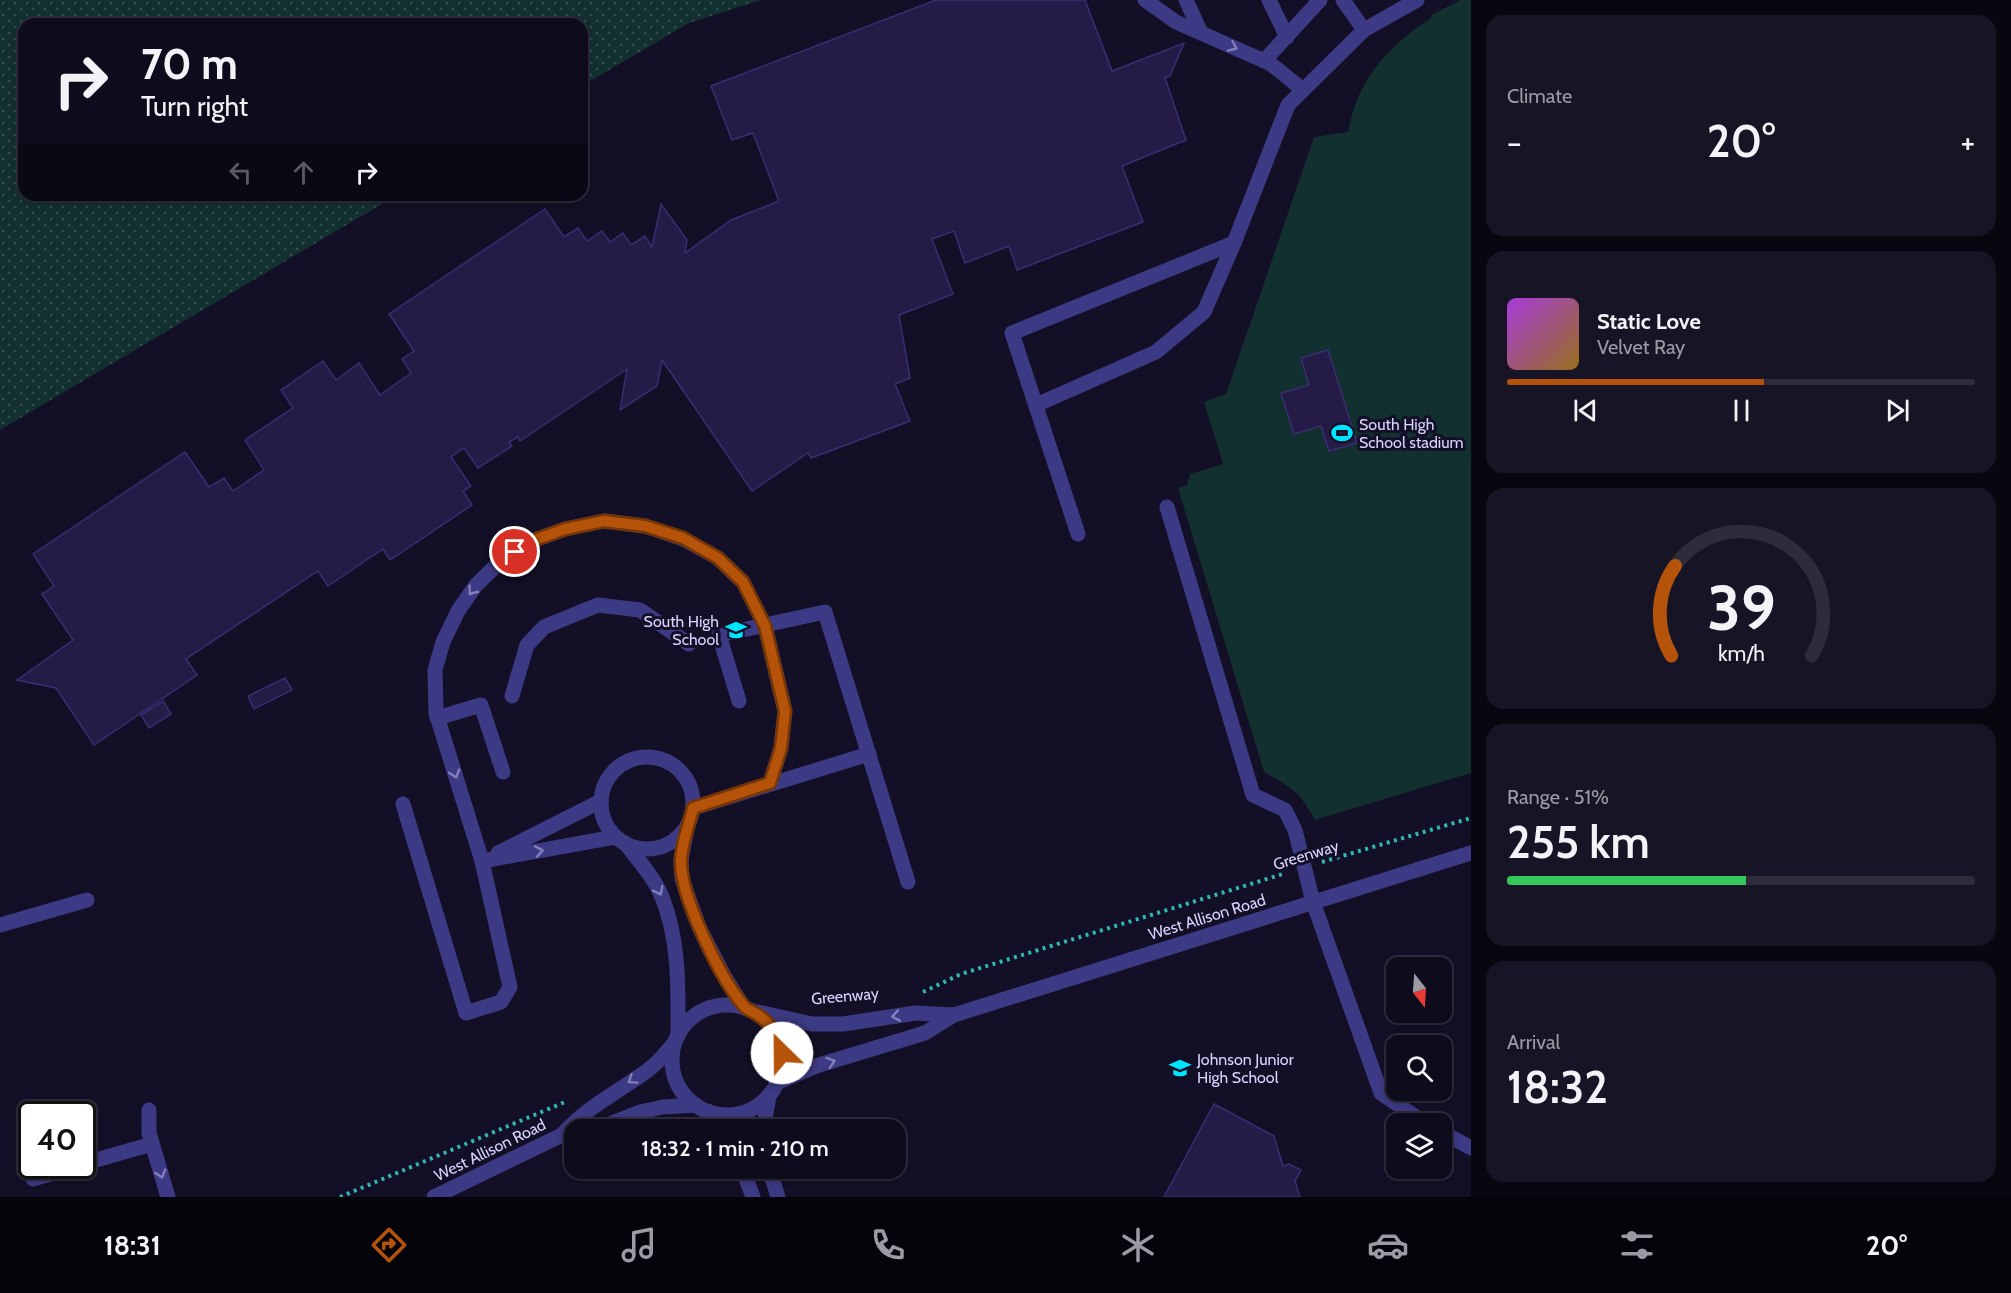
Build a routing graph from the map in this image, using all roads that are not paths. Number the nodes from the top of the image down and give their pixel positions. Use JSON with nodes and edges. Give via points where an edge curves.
{"nodes":[{"id":1,"x":1145,"y":0,"type":"edge"},
{"id":2,"x":1186,"y":0,"type":"edge"},
{"id":3,"x":1269,"y":0,"type":"edge"},
{"id":4,"x":1320,"y":0,"type":"edge"},
{"id":5,"x":1343,"y":0,"type":"edge"},
{"id":6,"x":1417,"y":0,"type":"edge"},
{"id":7,"x":1364,"y":30,"type":"junction"},
{"id":8,"x":1201,"y":33,"type":"junction"},
{"id":9,"x":1287,"y":37,"type":"junction"},
{"id":10,"x":1264,"y":61,"type":"junction"},
{"id":11,"x":1304,"y":90,"type":"junction"},
{"id":12,"x":1233,"y":243,"type":"junction"},
{"id":13,"x":1036,"y":405,"type":"junction"},
{"id":14,"x":1167,"y":507,"type":"dead end"},
{"id":15,"x":1078,"y":534,"type":"dead end"},
{"id":16,"x":765,"y":626,"type":"junction"},
{"id":17,"x":689,"y":644,"type":"dead end"},
{"id":18,"x":512,"y":696,"type":"dead end"},
{"id":19,"x":739,"y":701,"type":"dead end"},
{"id":20,"x":437,"y":718,"type":"junction"},
{"id":21,"x":869,"y":754,"type":"junction"},
{"id":22,"x":503,"y":772,"type":"dead end"},
{"id":23,"x":770,"y":783,"type":"junction"},
{"id":24,"x":601,"y":801,"type":"junction"},
{"id":25,"x":403,"y":804,"type":"dead end"},
{"id":26,"x":693,"y":808,"type":"junction"},
{"id":27,"x":688,"y":825,"type":"junction"},
{"id":28,"x":620,"y":840,"type":"junction"},
{"id":29,"x":1471,"y":853,"type":"edge"},
{"id":30,"x":482,"y":861,"type":"junction"},
{"id":31,"x":908,"y":882,"type":"dead end"},
{"id":32,"x":87,"y":900,"type":"dead end"},
{"id":33,"x":1313,"y":902,"type":"junction"},
{"id":34,"x":0,"y":926,"type":"edge"},
{"id":35,"x":748,"y":1009,"type":"junction"},
{"id":36,"x":954,"y":1015,"type":"junction"},
{"id":37,"x":677,"y":1039,"type":"junction"},
{"id":38,"x":772,"y":1090,"type":"junction"},
{"id":39,"x":702,"y":1108,"type":"junction"},
{"id":40,"x":149,"y":1110,"type":"dead end"},
{"id":41,"x":1410,"y":1113,"type":"edge"},
{"id":42,"x":577,"y":1119,"type":"edge"},
{"id":43,"x":622,"y":1119,"type":"edge"},
{"id":44,"x":712,"y":1119,"type":"edge"},
{"id":45,"x":765,"y":1119,"type":"edge"},
{"id":46,"x":564,"y":1137,"type":"edge"},
{"id":47,"x":1452,"y":1138,"type":"edge"},
{"id":48,"x":152,"y":1144,"type":"junction"},
{"id":49,"x":1471,"y":1148,"type":"edge"},
{"id":50,"x":96,"y":1160,"type":"edge"},
{"id":51,"x":746,"y":1179,"type":"edge"},
{"id":52,"x":772,"y":1179,"type":"edge"},
{"id":53,"x":168,"y":1197,"type":"edge"},
{"id":54,"x":434,"y":1197,"type":"edge"},
{"id":55,"x":753,"y":1197,"type":"edge"},
{"id":56,"x":778,"y":1197,"type":"edge"}],
"edges":[{"from":1,"to":8,"type":"street","via":[[1176,22]]},
{"from":2,"to":8,"type":"street"},
{"from":3,"to":9,"type":"street"},
{"from":4,"to":9,"type":"street"},
{"from":5,"to":7,"type":"street"},
{"from":6,"to":7,"type":"street"},
{"from":7,"to":11,"type":"street"},
{"from":8,"to":10,"type":"street","one_way":true},
{"from":9,"to":10,"type":"street"},
{"from":10,"to":11,"type":"street"},
{"from":11,"to":12,"type":"street","via":[[1288,105]]},
{"from":12,"to":13,"type":"street","via":[[1204,312],[1156,352]]},
{"from":12,"to":13,"type":"street","via":[[1012,333]]},
{"from":13,"to":15,"type":"street"},
{"from":14,"to":33,"type":"street","via":[[1252,795],[1285,810],[1295,830]]},
{"from":16,"to":19,"type":"street","via":[[719,635]]},
{"from":16,"to":20,"type":"street","one_way":true,"via":[[743,582],[718,558],[683,538],[645,526],[604,521],[565,529],[529,542],[501,561],[458,610],[435,670]]},
{"from":16,"to":21,"type":"street","via":[[825,612]]},
{"from":16,"to":23,"type":"street","via":[[785,711],[781,748]]},
{"from":17,"to":18,"type":"street","via":[[640,610],[598,605],[544,627],[527,645]]},
{"from":20,"to":22,"type":"street","via":[[481,705]]},
{"from":20,"to":30,"type":"street","one_way":true},
{"from":21,"to":23,"type":"street"},
{"from":21,"to":31,"type":"street"},
{"from":23,"to":26,"type":"street"},
{"from":24,"to":26,"type":"street","via":[[606,781],[619,766],[652,757],[669,762],[684,775],[692,789]]},
{"from":24,"to":28,"type":"street","via":[[605,823]]},
{"from":24,"to":30,"type":"street"},
{"from":25,"to":30,"type":"street","via":[[466,1013],[501,1002],[510,987]]},
{"from":26,"to":27,"type":"street"},
{"from":27,"to":28,"type":"street","via":[[680,836],[661,847],[643,849]]},
{"from":27,"to":35,"type":"street","via":[[681,860],[682,879],[699,927],[723,974]]},
{"from":30,"to":28,"type":"street","one_way":true},
{"from":28,"to":37,"type":"street","one_way":true,"via":[[654,881],[671,925],[678,964]]},
{"from":29,"to":33,"type":"street","name":"West Allison Road"},
{"from":32,"to":34,"type":"street"},
{"from":33,"to":36,"type":"street","name":"West Allison Road"},
{"from":33,"to":41,"type":"street","via":[[1381,1093]]},
{"from":36,"to":35,"type":"street","name":"West Allison Road","one_way":true,"via":[[916,1012],[843,1024],[812,1024]]},
{"from":35,"to":37,"type":"street","via":[[724,1005],[704,1010],[688,1022]]},
{"from":35,"to":38,"type":"street","via":[[766,1021],[777,1037],[782,1059],[780,1075]]},
{"from":38,"to":36,"type":"street","name":"West Allison Road","one_way":true,"via":[[819,1065],[925,1033]]},
{"from":37,"to":39,"type":"street","via":[[672,1058],[674,1074],[683,1092]]},
{"from":37,"to":42,"type":"street","name":"West Allison Road","one_way":true,"via":[[648,1070]]},
{"from":38,"to":39,"type":"street","via":[[758,1105],[744,1112],[722,1114]]},
{"from":38,"to":45,"type":"street"},
{"from":39,"to":43,"type":"street","via":[[663,1107]]},
{"from":39,"to":44,"type":"street"},
{"from":40,"to":48,"type":"street"},
{"from":46,"to":54,"type":"street","name":"West Allison Road"},
{"from":47,"to":49,"type":"street"},
{"from":48,"to":50,"type":"street"},
{"from":48,"to":53,"type":"street","one_way":true},
{"from":51,"to":55,"type":"street"},
{"from":52,"to":56,"type":"street"}]}
